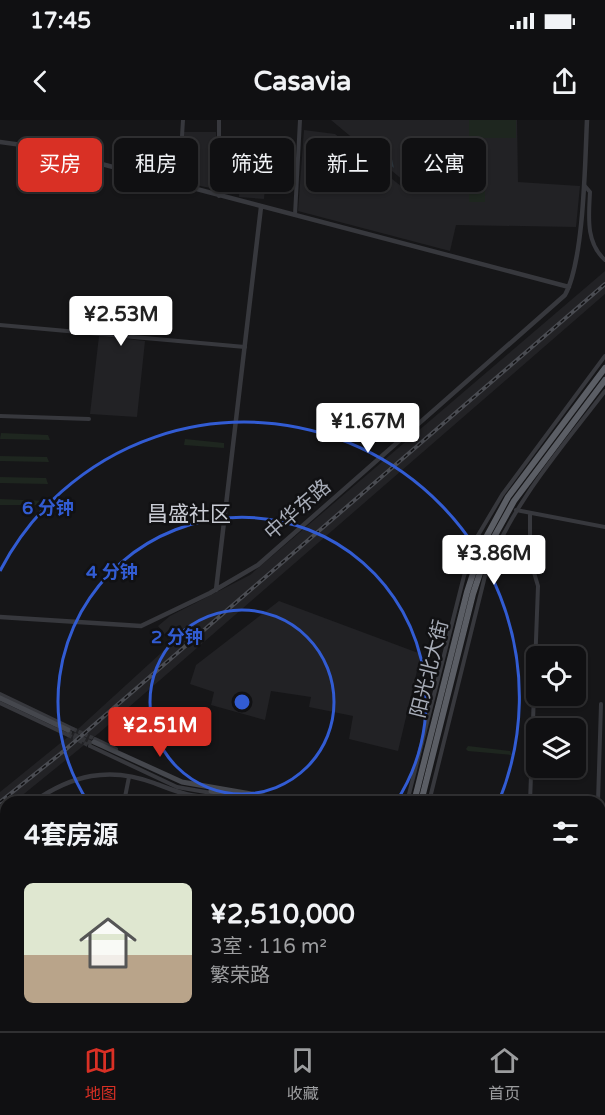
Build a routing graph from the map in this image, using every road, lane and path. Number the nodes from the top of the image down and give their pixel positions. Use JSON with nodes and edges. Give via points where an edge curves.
{"nodes":[{"id":1,"x":183,"y":120,"type":"edge"},
{"id":2,"x":219,"y":120,"type":"edge"},
{"id":3,"x":300,"y":120,"type":"edge"},
{"id":4,"x":587,"y":120,"type":"edge"},
{"id":5,"x":182,"y":138,"type":"edge"},
{"id":6,"x":0,"y":142,"type":"edge"},
{"id":7,"x":114,"y":168,"type":"edge"},
{"id":8,"x":584,"y":185,"type":"junction"},
{"id":9,"x":198,"y":190,"type":"edge"},
{"id":10,"x":219,"y":196,"type":"junction"},
{"id":11,"x":261,"y":207,"type":"junction"},
{"id":12,"x":295,"y":216,"type":"junction"},
{"id":13,"x":605,"y":260,"type":"edge"},
{"id":14,"x":569,"y":287,"type":"junction"},
{"id":15,"x":0,"y":325,"type":"edge"},
{"id":16,"x":245,"y":347,"type":"junction"},
{"id":17,"x":605,"y":356,"type":"edge"},
{"id":18,"x":605,"y":368,"type":"edge"},
{"id":19,"x":605,"y":380,"type":"edge"},
{"id":20,"x":605,"y":391,"type":"edge"},
{"id":21,"x":0,"y":416,"type":"edge"},
{"id":22,"x":89,"y":419,"type":"dead end"},
{"id":23,"x":509,"y":508,"type":"junction"},
{"id":24,"x":516,"y":510,"type":"junction"},
{"id":25,"x":530,"y":513,"type":"junction"},
{"id":26,"x":605,"y":527,"type":"edge"},
{"id":27,"x":216,"y":590,"type":"junction"},
{"id":28,"x":0,"y":617,"type":"edge"},
{"id":29,"x":0,"y":699,"type":"edge"},
{"id":30,"x":601,"y":704,"type":"dead end"},
{"id":31,"x":69,"y":732,"type":"tunnel mouth"},
{"id":32,"x":129,"y":777,"type":"junction"},
{"id":33,"x":225,"y":794,"type":"junction"},
{"id":34,"x":43,"y":796,"type":"edge"},
{"id":35,"x":125,"y":796,"type":"edge"},
{"id":36,"x":196,"y":796,"type":"edge"},
{"id":37,"x":218,"y":796,"type":"edge"},
{"id":38,"x":237,"y":796,"type":"edge"},
{"id":39,"x":261,"y":796,"type":"edge"},
{"id":40,"x":409,"y":796,"type":"edge"},
{"id":41,"x":416,"y":796,"type":"edge"},
{"id":42,"x":423,"y":796,"type":"edge"},
{"id":43,"x":430,"y":796,"type":"edge"},
{"id":44,"x":530,"y":796,"type":"edge"},
{"id":45,"x":598,"y":796,"type":"edge"}],
"edges":[{"from":1,"to":5,"type":"street"},
{"from":2,"to":10,"type":"street"},
{"from":3,"to":12,"type":"street"},
{"from":4,"to":8,"type":"street","name":"中华东路"},
{"from":6,"to":7,"type":"street","via":[[37,147]]},
{"from":8,"to":13,"type":"street","via":[[590,192],[591,238]]},
{"from":8,"to":14,"type":"street","name":"中华东路"},
{"from":9,"to":10,"type":"street"},
{"from":10,"to":11,"type":"street"},
{"from":11,"to":12,"type":"street"},
{"from":11,"to":16,"type":"street"},
{"from":12,"to":14,"type":"street"},
{"from":14,"to":27,"type":"street","name":"中华东路","via":[[561,300],[258,565]]},
{"from":15,"to":16,"type":"street"},
{"from":16,"to":27,"type":"street"},
{"from":17,"to":40,"type":"street","via":[[502,495],[477,537]]},
{"from":18,"to":41,"type":"highway","name":"阳光北大街","via":[[508,497],[483,543]]},
{"from":19,"to":23,"type":"highway","name":"阳光北大街"},
{"from":20,"to":24,"type":"street"},
{"from":21,"to":22,"type":"street"},
{"from":23,"to":24,"type":"street"},
{"from":23,"to":42,"type":"highway","name":"阳光北大街","via":[[479,573]]},
{"from":24,"to":25,"type":"street"},
{"from":24,"to":43,"type":"street","via":[[485,576]]},
{"from":25,"to":26,"type":"street"},
{"from":25,"to":44,"type":"street","via":[[530,559],[538,586]]},
{"from":27,"to":28,"type":"street","name":"中华东路","via":[[141,626]]},
{"from":29,"to":31,"type":"main road"},
{"from":30,"to":45,"type":"street"},
{"from":32,"to":34,"type":"street","via":[[98,774]]},
{"from":32,"to":35,"type":"street"},
{"from":32,"to":36,"type":"street"},
{"from":33,"to":37,"type":"street"},
{"from":33,"to":38,"type":"main road"},
{"from":33,"to":39,"type":"main road","via":[[173,782],[93,743],[174,780]]}]}
